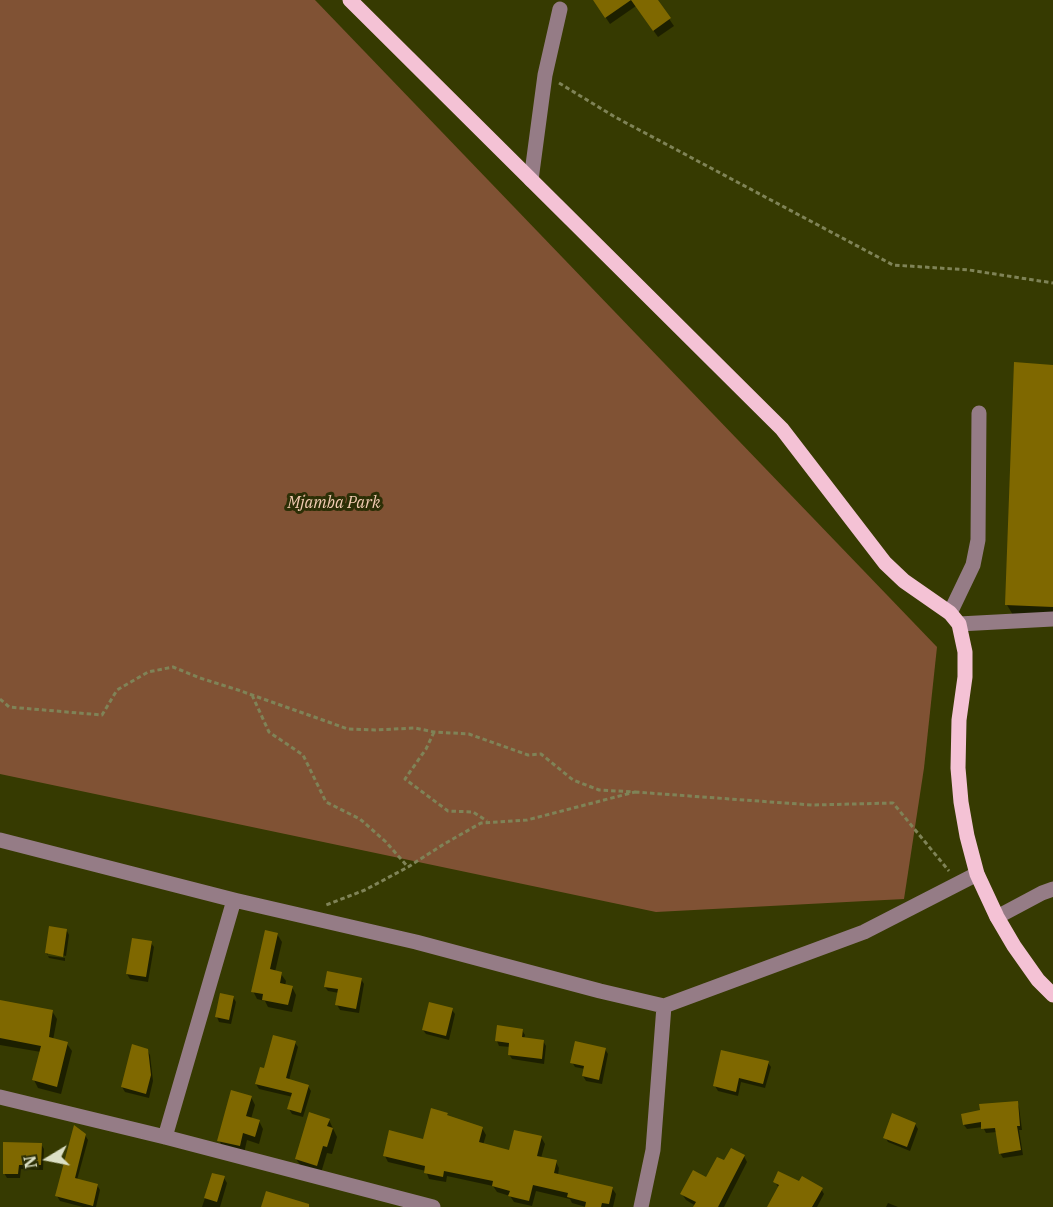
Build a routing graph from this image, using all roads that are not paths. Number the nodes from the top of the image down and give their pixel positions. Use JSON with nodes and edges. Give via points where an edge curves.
{"nodes":[{"id":1,"x":350,"y":0,"type":"edge"},
{"id":2,"x":560,"y":9,"type":"dead end"},
{"id":3,"x":531,"y":180,"type":"junction"},
{"id":4,"x":979,"y":413,"type":"dead end"},
{"id":5,"x":955,"y":619,"type":"junction"},
{"id":6,"x":1053,"y":619,"type":"edge"},
{"id":7,"x":0,"y":840,"type":"edge"},
{"id":8,"x":977,"y":874,"type":"junction"},
{"id":9,"x":1053,"y":889,"type":"edge"},
{"id":10,"x":234,"y":900,"type":"junction"},
{"id":11,"x":997,"y":917,"type":"junction"},
{"id":12,"x":1053,"y":995,"type":"edge"},
{"id":13,"x":664,"y":1005,"type":"junction"},
{"id":14,"x":0,"y":1097,"type":"edge"},
{"id":15,"x":165,"y":1137,"type":"junction"},
{"id":16,"x":433,"y":1207,"type":"edge"},
{"id":17,"x":641,"y":1207,"type":"edge"}],
"edges":[{"from":1,"to":3,"type":"main road"},
{"from":2,"to":3,"type":"street"},
{"from":3,"to":5,"type":"main road","via":[[782,429],[885,563]]},
{"from":4,"to":5,"type":"street","via":[[978,540]]},
{"from":5,"to":6,"type":"street"},
{"from":5,"to":8,"type":"main road","via":[[965,652],[958,768],[967,836]]},
{"from":7,"to":10,"type":"street"},
{"from":8,"to":11,"type":"main road"},
{"from":8,"to":13,"type":"street","via":[[864,932]]},
{"from":9,"to":11,"type":"street"},
{"from":10,"to":13,"type":"street"},
{"from":10,"to":15,"type":"street"},
{"from":11,"to":12,"type":"main road","via":[[1038,980]]},
{"from":13,"to":17,"type":"street","via":[[653,1150]]},
{"from":14,"to":15,"type":"street"},
{"from":15,"to":16,"type":"street"}]}
